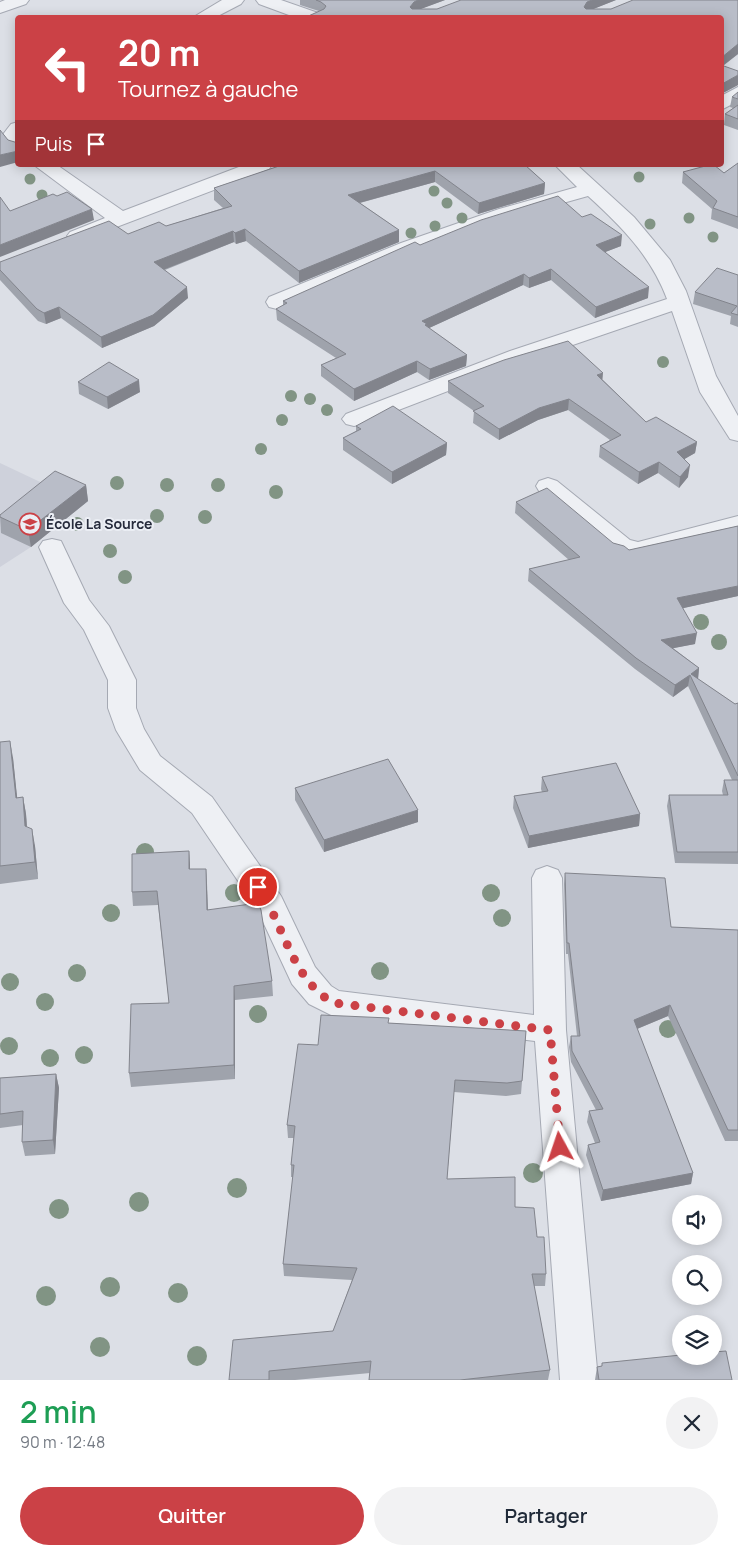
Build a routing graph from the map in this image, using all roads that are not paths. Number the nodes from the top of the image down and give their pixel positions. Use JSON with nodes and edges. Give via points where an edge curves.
{"nodes":[{"id":1,"x":20,"y":0,"type":"edge"},
{"id":2,"x":234,"y":0,"type":"edge"},
{"id":3,"x":265,"y":0,"type":"edge"},
{"id":4,"x":0,"y":8,"type":"edge"},
{"id":5,"x":206,"y":15,"type":"edge"},
{"id":6,"x":307,"y":15,"type":"edge"},
{"id":7,"x":738,"y":93,"type":"edge"},
{"id":8,"x":724,"y":102,"type":"edge"},
{"id":9,"x":15,"y":132,"type":"edge"},
{"id":10,"x":15,"y":142,"type":"edge"},
{"id":11,"x":47,"y":167,"type":"edge"},
{"id":12,"x":257,"y":167,"type":"edge"},
{"id":13,"x":567,"y":167,"type":"edge"},
{"id":14,"x":591,"y":188,"type":"junction"},
{"id":15,"x":120,"y":219,"type":"junction"},
{"id":16,"x":55,"y":244,"type":"edge"},
{"id":17,"x":276,"y":302,"type":"dead end"},
{"id":18,"x":678,"y":302,"type":"junction"},
{"id":19,"x":354,"y":419,"type":"dead end"},
{"id":20,"x":738,"y":434,"type":"edge"},
{"id":21,"x":548,"y":486,"type":"edge"},
{"id":22,"x":738,"y":524,"type":"edge"},
{"id":23,"x":52,"y":547,"type":"dead end"},
{"id":24,"x":547,"y":878,"type":"dead end"},
{"id":25,"x":550,"y":1030,"type":"junction"},
{"id":26,"x":579,"y":1380,"type":"edge"}],
"edges":[{"from":1,"to":4,"type":"street"},
{"from":2,"to":5,"type":"street"},
{"from":3,"to":6,"type":"street"},
{"from":7,"to":8,"type":"street"},
{"from":9,"to":10,"type":"street","via":[[11,137]]},
{"from":11,"to":15,"type":"street"},
{"from":12,"to":15,"type":"street"},
{"from":13,"to":14,"type":"street"},
{"from":14,"to":17,"type":"street","via":[[408,247]]},
{"from":14,"to":18,"type":"street","via":[[644,239],[660,262]]},
{"from":15,"to":16,"type":"street"},
{"from":18,"to":19,"type":"street","via":[[518,356]]},
{"from":18,"to":20,"type":"street","via":[[711,391]]},
{"from":21,"to":22,"type":"street","via":[[622,546],[638,550]]},
{"from":23,"to":25,"type":"street","via":[[77,603],[96,626],[122,680],[122,708],[130,730],[150,763],[202,805],[270,904],[303,975],[320,996],[334,1003]]},
{"from":24,"to":25,"type":"street"},
{"from":25,"to":26,"type":"street"}]}
